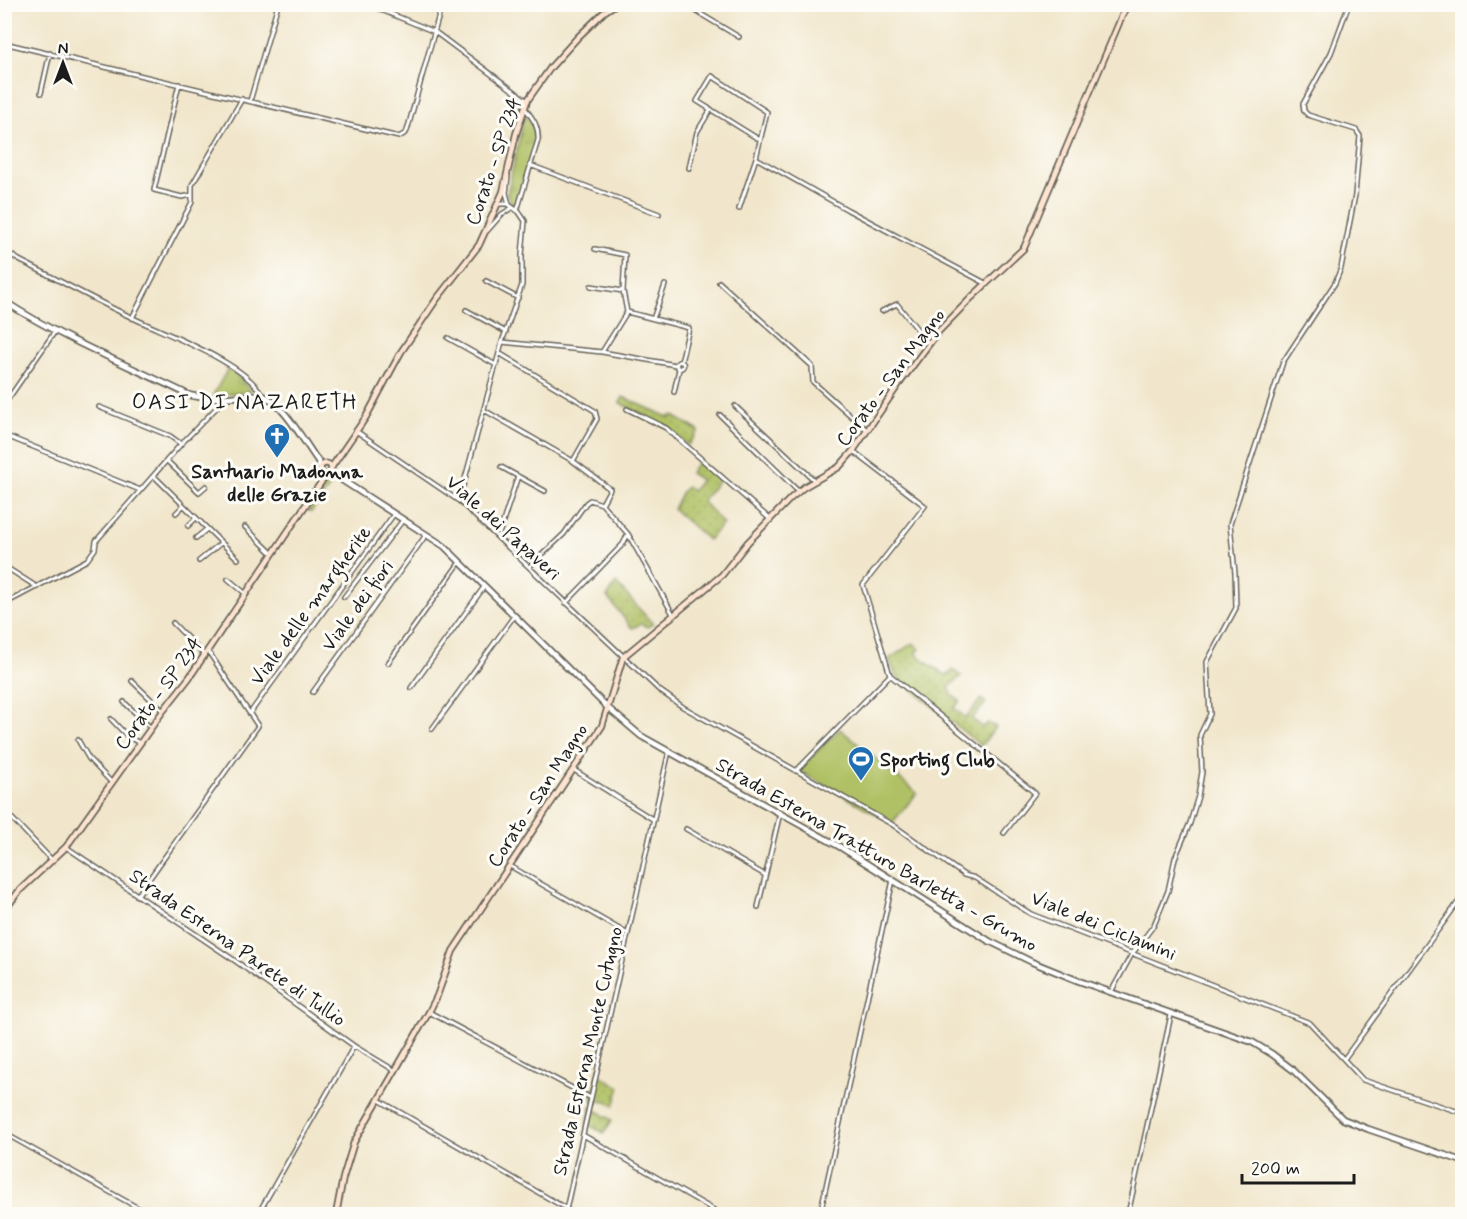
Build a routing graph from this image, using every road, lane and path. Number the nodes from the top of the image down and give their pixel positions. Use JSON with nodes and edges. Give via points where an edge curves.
{"nodes":[{"id":1,"x":278,"y":4,"type":"edge"},
{"id":2,"x":367,"y":4,"type":"edge"},
{"id":3,"x":442,"y":4,"type":"edge"},
{"id":4,"x":616,"y":4,"type":"edge"},
{"id":5,"x":684,"y":4,"type":"edge"},
{"id":6,"x":1127,"y":4,"type":"edge"},
{"id":7,"x":1349,"y":4,"type":"edge"},
{"id":8,"x":435,"y":32,"type":"junction"},
{"id":9,"x":738,"y":37,"type":"dead end"},
{"id":10,"x":4,"y":43,"type":"edge"},
{"id":11,"x":50,"y":53,"type":"junction"},
{"id":12,"x":179,"y":84,"type":"junction"},
{"id":13,"x":40,"y":93,"type":"dead end"},
{"id":14,"x":243,"y":99,"type":"junction"},
{"id":15,"x":250,"y":101,"type":"junction"},
{"id":16,"x":527,"y":101,"type":"junction"},
{"id":17,"x":525,"y":107,"type":"junction"},
{"id":18,"x":711,"y":109,"type":"junction"},
{"id":19,"x":760,"y":140,"type":"junction"},
{"id":20,"x":756,"y":158,"type":"junction"},
{"id":21,"x":530,"y":165,"type":"junction"},
{"id":22,"x":689,"y":168,"type":"dead end"},
{"id":23,"x":508,"y":173,"type":"junction"},
{"id":24,"x":192,"y":195,"type":"junction"},
{"id":25,"x":499,"y":204,"type":"junction"},
{"id":26,"x":512,"y":208,"type":"junction"},
{"id":27,"x":739,"y":209,"type":"dead end"},
{"id":28,"x":517,"y":211,"type":"junction"},
{"id":29,"x":659,"y":214,"type":"dead end"},
{"id":30,"x":486,"y":231,"type":"junction"},
{"id":31,"x":594,"y":249,"type":"dead end"},
{"id":32,"x":4,"y":250,"type":"edge"},
{"id":33,"x":486,"y":281,"type":"dead end"},
{"id":34,"x":719,"y":282,"type":"dead end"},
{"id":35,"x":987,"y":284,"type":"junction"},
{"id":36,"x":665,"y":285,"type":"dead end"},
{"id":37,"x":591,"y":286,"type":"dead end"},
{"id":38,"x":623,"y":291,"type":"junction"},
{"id":39,"x":518,"y":298,"type":"junction"},
{"id":40,"x":4,"y":301,"type":"edge"},
{"id":41,"x":466,"y":310,"type":"dead end"},
{"id":42,"x":882,"y":311,"type":"dead end"},
{"id":43,"x":627,"y":312,"type":"junction"},
{"id":44,"x":132,"y":318,"type":"junction"},
{"id":45,"x":653,"y":319,"type":"junction"},
{"id":46,"x":56,"y":330,"type":"junction"},
{"id":47,"x":506,"y":332,"type":"junction"},
{"id":48,"x":448,"y":338,"type":"dead end"},
{"id":49,"x":502,"y":342,"type":"junction"},
{"id":50,"x":929,"y":344,"type":"junction"},
{"id":51,"x":602,"y":352,"type":"junction"},
{"id":52,"x":499,"y":353,"type":"junction"},
{"id":53,"x":496,"y":365,"type":"junction"},
{"id":54,"x":677,"y":367,"type":"junction"},
{"id":55,"x":674,"y":392,"type":"dead end"},
{"id":56,"x":263,"y":396,"type":"junction"},
{"id":57,"x":226,"y":398,"type":"junction"},
{"id":58,"x":4,"y":405,"type":"edge"},
{"id":59,"x":735,"y":406,"type":"dead end"},
{"id":60,"x":99,"y":407,"type":"dead end"},
{"id":61,"x":627,"y":409,"type":"dead end"},
{"id":62,"x":484,"y":410,"type":"junction"},
{"id":63,"x":720,"y":415,"type":"dead end"},
{"id":64,"x":356,"y":430,"type":"junction"},
{"id":65,"x":867,"y":430,"type":"junction"},
{"id":66,"x":4,"y":435,"type":"edge"},
{"id":67,"x":181,"y":444,"type":"junction"},
{"id":68,"x":853,"y":451,"type":"junction"},
{"id":69,"x":167,"y":461,"type":"junction"},
{"id":70,"x":573,"y":461,"type":"junction"},
{"id":71,"x":501,"y":467,"type":"dead end"},
{"id":72,"x":326,"y":471,"type":"junction"},
{"id":73,"x":154,"y":476,"type":"junction"},
{"id":74,"x":518,"y":476,"type":"junction"},
{"id":75,"x":816,"y":481,"type":"junction"},
{"id":76,"x":206,"y":486,"type":"dead end"},
{"id":77,"x":140,"y":490,"type":"junction"},
{"id":78,"x":544,"y":491,"type":"dead end"},
{"id":79,"x":799,"y":492,"type":"junction"},
{"id":80,"x":459,"y":501,"type":"junction"},
{"id":81,"x":602,"y":504,"type":"junction"},
{"id":82,"x":183,"y":506,"type":"junction"},
{"id":83,"x":176,"y":513,"type":"dead end"},
{"id":84,"x":394,"y":514,"type":"junction"},
{"id":85,"x":196,"y":518,"type":"junction"},
{"id":86,"x":403,"y":520,"type":"junction"},
{"id":87,"x":771,"y":520,"type":"junction"},
{"id":88,"x":188,"y":526,"type":"dead end"},
{"id":89,"x":245,"y":527,"type":"dead end"},
{"id":90,"x":207,"y":529,"type":"junction"},
{"id":91,"x":628,"y":534,"type":"junction"},
{"id":92,"x":426,"y":535,"type":"junction"},
{"id":93,"x":498,"y":537,"type":"junction"},
{"id":94,"x":196,"y":538,"type":"dead end"},
{"id":95,"x":221,"y":543,"type":"junction"},
{"id":96,"x":273,"y":554,"type":"junction"},
{"id":97,"x":238,"y":559,"type":"dead end"},
{"id":98,"x":199,"y":561,"type":"dead end"},
{"id":99,"x":460,"y":562,"type":"junction"},
{"id":100,"x":4,"y":566,"type":"edge"},
{"id":101,"x":529,"y":567,"type":"junction"},
{"id":102,"x":228,"y":579,"type":"dead end"},
{"id":103,"x":484,"y":586,"type":"junction"},
{"id":104,"x":37,"y":587,"type":"junction"},
{"id":105,"x":246,"y":594,"type":"junction"},
{"id":106,"x":344,"y":597,"type":"dead end"},
{"id":107,"x":566,"y":603,"type":"junction"},
{"id":108,"x":4,"y":604,"type":"edge"},
{"id":109,"x":514,"y":616,"type":"junction"},
{"id":110,"x":674,"y":616,"type":"junction"},
{"id":111,"x":173,"y":623,"type":"dead end"},
{"id":112,"x":206,"y":653,"type":"junction"},
{"id":113,"x":623,"y":657,"type":"junction"},
{"id":114,"x":388,"y":663,"type":"dead end"},
{"id":115,"x":890,"y":675,"type":"junction"},
{"id":116,"x":132,"y":681,"type":"dead end"},
{"id":117,"x":411,"y":688,"type":"dead end"},
{"id":118,"x":313,"y":692,"type":"dead end"},
{"id":119,"x":124,"y":702,"type":"dead end"},
{"id":120,"x":608,"y":708,"type":"junction"},
{"id":121,"x":163,"y":711,"type":"junction"},
{"id":122,"x":250,"y":713,"type":"junction"},
{"id":123,"x":111,"y":719,"type":"dead end"},
{"id":124,"x":151,"y":728,"type":"junction"},
{"id":125,"x":432,"y":729,"type":"dead end"},
{"id":126,"x":78,"y":740,"type":"dead end"},
{"id":127,"x":140,"y":743,"type":"junction"},
{"id":128,"x":669,"y":751,"type":"junction"},
{"id":129,"x":572,"y":769,"type":"junction"},
{"id":130,"x":796,"y":771,"type":"junction"},
{"id":131,"x":112,"y":783,"type":"junction"},
{"id":132,"x":4,"y":810,"type":"edge"},
{"id":133,"x":780,"y":813,"type":"junction"},
{"id":134,"x":654,"y":820,"type":"junction"},
{"id":135,"x":686,"y":830,"type":"dead end"},
{"id":136,"x":1004,"y":832,"type":"dead end"},
{"id":137,"x":66,"y":847,"type":"junction"},
{"id":138,"x":52,"y":860,"type":"junction"},
{"id":139,"x":509,"y":866,"type":"junction"},
{"id":140,"x":765,"y":874,"type":"junction"},
{"id":141,"x":893,"y":880,"type":"junction"},
{"id":142,"x":137,"y":896,"type":"junction"},
{"id":143,"x":1462,"y":897,"type":"edge"},
{"id":144,"x":758,"y":907,"type":"dead end"},
{"id":145,"x":4,"y":911,"type":"edge"},
{"id":146,"x":628,"y":934,"type":"junction"},
{"id":147,"x":1132,"y":954,"type":"junction"},
{"id":148,"x":1111,"y":992,"type":"junction"},
{"id":149,"x":429,"y":1012,"type":"junction"},
{"id":150,"x":1171,"y":1015,"type":"junction"},
{"id":151,"x":354,"y":1046,"type":"junction"},
{"id":152,"x":1344,"y":1059,"type":"junction"},
{"id":153,"x":394,"y":1071,"type":"junction"},
{"id":154,"x":591,"y":1098,"type":"junction"},
{"id":155,"x":378,"y":1099,"type":"junction"},
{"id":156,"x":1462,"y":1113,"type":"edge"},
{"id":157,"x":4,"y":1133,"type":"edge"},
{"id":158,"x":583,"y":1135,"type":"junction"},
{"id":159,"x":1462,"y":1161,"type":"edge"},
{"id":160,"x":567,"y":1209,"type":"junction"},
{"id":161,"x":149,"y":1215,"type":"edge"},
{"id":162,"x":258,"y":1215,"type":"edge"},
{"id":163,"x":336,"y":1215,"type":"edge"},
{"id":164,"x":565,"y":1215,"type":"edge"},
{"id":165,"x":721,"y":1215,"type":"edge"},
{"id":166,"x":820,"y":1215,"type":"edge"},
{"id":167,"x":1128,"y":1215,"type":"edge"}],
"edges":[{"from":1,"to":15,"type":"street"},
{"from":2,"to":8,"type":"street"},
{"from":3,"to":8,"type":"street"},
{"from":4,"to":16,"type":"main road","name":"Corato - SP 234","via":[[578,37]]},
{"from":5,"to":9,"type":"street"},
{"from":6,"to":35,"type":"main road","name":"Corato - San Magno","via":[[1024,248]]},
{"from":7,"to":147,"type":"street","via":[[1331,53],[1303,104],[1308,115],[1356,130],[1360,136],[1355,195],[1341,268],[1283,362],[1230,524],[1236,609],[1206,662],[1210,714],[1200,735],[1200,790],[1154,925]]},
{"from":8,"to":15,"type":"street","via":[[406,131],[399,136]]},
{"from":8,"to":16,"type":"street"},
{"from":10,"to":11,"type":"street"},
{"from":11,"to":12,"type":"street"},
{"from":11,"to":13,"type":"street"},
{"from":12,"to":14,"type":"street"},
{"from":12,"to":24,"type":"street","via":[[154,190],[182,197]]},
{"from":14,"to":15,"type":"street"},
{"from":14,"to":24,"type":"street","via":[[192,185]]},
{"from":16,"to":17,"type":"main road","name":"Corato - SP 234"},
{"from":17,"to":21,"type":"street","via":[[539,131]]},
{"from":17,"to":23,"type":"main road","name":"Corato - SP 234"},
{"from":18,"to":19,"type":"street"},
{"from":18,"to":19,"type":"street","via":[[697,101],[712,76],[766,112]]},
{"from":18,"to":22,"type":"street","via":[[697,132]]},
{"from":19,"to":20,"type":"street"},
{"from":20,"to":27,"type":"street"},
{"from":20,"to":35,"type":"street"},
{"from":21,"to":28,"type":"street"},
{"from":21,"to":29,"type":"street"},
{"from":23,"to":25,"type":"main road","name":"Corato - SP 234"},
{"from":23,"to":26,"type":"street","via":[[506,193]]},
{"from":24,"to":44,"type":"street","via":[[192,202]]},
{"from":25,"to":26,"type":"street"},
{"from":25,"to":30,"type":"main road","name":"Corato - SP 234"},
{"from":26,"to":28,"type":"street"},
{"from":26,"to":30,"type":"street"},
{"from":28,"to":39,"type":"street","via":[[525,221]]},
{"from":30,"to":64,"type":"main road","name":"Corato - SP 234","via":[[401,352]]},
{"from":31,"to":38,"type":"street","via":[[625,255]]},
{"from":32,"to":44,"type":"street"},
{"from":33,"to":39,"type":"street"},
{"from":34,"to":65,"type":"street","via":[[812,366],[813,382]]},
{"from":35,"to":50,"type":"main road","name":"Corato - San Magno"},
{"from":36,"to":45,"type":"street"},
{"from":37,"to":38,"type":"street"},
{"from":38,"to":43,"type":"street"},
{"from":39,"to":47,"type":"street"},
{"from":40,"to":46,"type":"street"},
{"from":41,"to":47,"type":"street"},
{"from":42,"to":50,"type":"street","via":[[897,304]]},
{"from":43,"to":45,"type":"street"},
{"from":43,"to":51,"type":"street"},
{"from":44,"to":56,"type":"street","via":[[227,363],[257,386]]},
{"from":45,"to":54,"type":"street","via":[[689,328],[683,367]]},
{"from":46,"to":57,"type":"street","via":[[189,394]]},
{"from":46,"to":58,"type":"street"},
{"from":47,"to":49,"type":"street"},
{"from":48,"to":53,"type":"street"},
{"from":49,"to":51,"type":"street"},
{"from":49,"to":52,"type":"street"},
{"from":50,"to":65,"type":"main road","name":"Corato - San Magno"},
{"from":51,"to":54,"type":"street"},
{"from":52,"to":53,"type":"street"},
{"from":52,"to":70,"type":"street","via":[[595,411],[597,419]]},
{"from":53,"to":62,"type":"street"},
{"from":54,"to":55,"type":"street"},
{"from":56,"to":57,"type":"street"},
{"from":56,"to":72,"type":"street","name":"Strada Esterna Tratturo Barletta - Grumo","via":[[275,402]]},
{"from":57,"to":67,"type":"street"},
{"from":59,"to":75,"type":"street"},
{"from":60,"to":67,"type":"street","via":[[171,436]]},
{"from":61,"to":87,"type":"street","via":[[666,428]]},
{"from":62,"to":70,"type":"street"},
{"from":62,"to":80,"type":"street"},
{"from":63,"to":79,"type":"street"},
{"from":64,"to":72,"type":"main road","name":"Corato - SP 234"},
{"from":64,"to":80,"type":"street","name":"Viale dei Papaveri"},
{"from":65,"to":68,"type":"main road","name":"Corato - San Magno"},
{"from":66,"to":77,"type":"street"},
{"from":67,"to":69,"type":"street"},
{"from":68,"to":75,"type":"main road","name":"Corato - San Magno"},
{"from":68,"to":115,"type":"street","via":[[925,506],[863,585]]},
{"from":69,"to":73,"type":"street"},
{"from":69,"to":76,"type":"street","via":[[199,492]]},
{"from":70,"to":81,"type":"street","via":[[610,489]]},
{"from":71,"to":74,"type":"street"},
{"from":72,"to":84,"type":"street","name":"Strada Esterna Tratturo Barletta - Grumo"},
{"from":72,"to":96,"type":"main road","name":"Corato - SP 234"},
{"from":73,"to":77,"type":"street"},
{"from":73,"to":82,"type":"street"},
{"from":74,"to":78,"type":"street"},
{"from":74,"to":93,"type":"street"},
{"from":75,"to":79,"type":"main road","name":"Corato - San Magno"},
{"from":77,"to":104,"type":"street","via":[[96,541],[87,560]]},
{"from":79,"to":87,"type":"main road","name":"Corato - San Magno"},
{"from":80,"to":93,"type":"street","name":"Viale dei Papaveri"},
{"from":81,"to":91,"type":"street"},
{"from":81,"to":101,"type":"street","via":[[590,500],[586,503],[564,534]]},
{"from":82,"to":83,"type":"street"},
{"from":82,"to":85,"type":"street"},
{"from":84,"to":86,"type":"street","name":"Strada Esterna Tratturo Barletta - Grumo"},
{"from":84,"to":122,"type":"street","name":"Viale delle margherite"},
{"from":85,"to":88,"type":"street"},
{"from":85,"to":90,"type":"street"},
{"from":86,"to":92,"type":"street","name":"Strada Esterna Tratturo Barletta - Grumo"},
{"from":86,"to":106,"type":"street"},
{"from":87,"to":110,"type":"main road","name":"Corato - San Magno","via":[[722,575]]},
{"from":89,"to":96,"type":"street"},
{"from":90,"to":94,"type":"street"},
{"from":90,"to":95,"type":"street"},
{"from":91,"to":107,"type":"street"},
{"from":91,"to":110,"type":"street"},
{"from":92,"to":99,"type":"street","name":"Strada Esterna Tratturo Barletta - Grumo"},
{"from":92,"to":118,"type":"street","name":"Viale dei fiori"},
{"from":93,"to":101,"type":"street","name":"Viale dei Papaveri"},
{"from":95,"to":97,"type":"street"},
{"from":95,"to":98,"type":"street"},
{"from":96,"to":105,"type":"main road","name":"Corato - SP 234"},
{"from":99,"to":103,"type":"street","name":"Strada Esterna Tratturo Barletta - Grumo"},
{"from":99,"to":114,"type":"street"},
{"from":100,"to":104,"type":"street"},
{"from":101,"to":107,"type":"street","name":"Viale dei Papaveri"},
{"from":102,"to":105,"type":"street"},
{"from":103,"to":109,"type":"street","name":"Strada Esterna Tratturo Barletta - Grumo"},
{"from":103,"to":117,"type":"street"},
{"from":104,"to":108,"type":"street"},
{"from":105,"to":112,"type":"main road","name":"Corato - SP 234"},
{"from":107,"to":113,"type":"street","name":"Viale dei Papaveri"},
{"from":109,"to":120,"type":"street","name":"Strada Esterna Tratturo Barletta - Grumo"},
{"from":109,"to":125,"type":"street"},
{"from":110,"to":113,"type":"main road","name":"Corato - San Magno"},
{"from":111,"to":112,"type":"street"},
{"from":112,"to":121,"type":"main road","name":"Corato - SP 234"},
{"from":112,"to":122,"type":"street"},
{"from":113,"to":120,"type":"main road","name":"Corato - San Magno"},
{"from":113,"to":130,"type":"street","name":"Viale dei Ciclamini","via":[[683,707]]},
{"from":115,"to":130,"type":"street"},
{"from":115,"to":136,"type":"street","via":[[1035,793]]},
{"from":116,"to":121,"type":"street"},
{"from":119,"to":124,"type":"street"},
{"from":120,"to":128,"type":"street","name":"Strada Esterna Tratturo Barletta - Grumo","via":[[641,736]]},
{"from":120,"to":129,"type":"main road","name":"Corato - San Magno","via":[[602,726]]},
{"from":121,"to":124,"type":"main road","name":"Corato - SP 234"},
{"from":122,"to":142,"type":"street","via":[[258,726]]},
{"from":123,"to":127,"type":"street","via":[[128,737]]},
{"from":124,"to":127,"type":"main road","name":"Corato - SP 234"},
{"from":126,"to":131,"type":"street","via":[[89,759]]},
{"from":127,"to":131,"type":"main road","name":"Corato - SP 234"},
{"from":128,"to":133,"type":"street","name":"Strada Esterna Tratturo Barletta - Grumo"},
{"from":128,"to":134,"type":"street","name":"Strada Esterna Monte Cutugno"},
{"from":129,"to":134,"type":"street"},
{"from":129,"to":139,"type":"main road","name":"Corato - San Magno"},
{"from":130,"to":147,"type":"street","name":"Viale dei Ciclamini","via":[[893,825],[964,875],[1031,914]]},
{"from":131,"to":137,"type":"main road","name":"Corato - SP 234"},
{"from":132,"to":138,"type":"street"},
{"from":133,"to":140,"type":"street"},
{"from":133,"to":141,"type":"street","name":"Strada Esterna Tratturo Barletta - Grumo"},
{"from":134,"to":146,"type":"street","name":"Strada Esterna Monte Cutugno"},
{"from":135,"to":140,"type":"street"},
{"from":137,"to":138,"type":"main road","name":"Corato - SP 234"},
{"from":137,"to":142,"type":"street","name":"Strada Esterna Parete di Tullio"},
{"from":138,"to":145,"type":"main road","name":"Corato - SP 234"},
{"from":139,"to":146,"type":"street"},
{"from":139,"to":149,"type":"main road","name":"Corato - San Magno","via":[[453,951]]},
{"from":140,"to":144,"type":"street"},
{"from":141,"to":148,"type":"street","name":"Strada Esterna Tratturo Barletta - Grumo","via":[[989,941]]},
{"from":141,"to":166,"type":"street"},
{"from":142,"to":151,"type":"street","name":"Strada Esterna Parete di Tullio"},
{"from":143,"to":152,"type":"street"},
{"from":146,"to":154,"type":"street","name":"Strada Esterna Monte Cutugno"},
{"from":147,"to":148,"type":"street"},
{"from":147,"to":152,"type":"street","name":"Viale dei Ciclamini","via":[[1310,1023]]},
{"from":148,"to":150,"type":"street","name":"Strada Esterna Tratturo Barletta - Grumo"},
{"from":149,"to":153,"type":"main road","name":"Corato - San Magno"},
{"from":149,"to":154,"type":"street"},
{"from":150,"to":159,"type":"street","name":"Strada Esterna Tratturo Barletta - Grumo","via":[[1232,1034],[1272,1054],[1353,1124]]},
{"from":150,"to":167,"type":"street"},
{"from":151,"to":153,"type":"street","name":"Strada Esterna Parete di Tullio"},
{"from":151,"to":162,"type":"street"},
{"from":152,"to":156,"type":"street","name":"Viale dei Ciclamini","via":[[1363,1080]]},
{"from":153,"to":155,"type":"main road","name":"Corato - San Magno"},
{"from":154,"to":158,"type":"street","name":"Strada Esterna Monte Cutugno"},
{"from":155,"to":160,"type":"street"},
{"from":155,"to":163,"type":"main road","name":"Corato - San Magno","via":[[354,1142]]},
{"from":157,"to":161,"type":"street"},
{"from":158,"to":160,"type":"street","name":"Strada Esterna Monte Cutugno"},
{"from":158,"to":165,"type":"street"},
{"from":160,"to":164,"type":"street","name":"Strada Esterna Monte Cutugno"}]}
